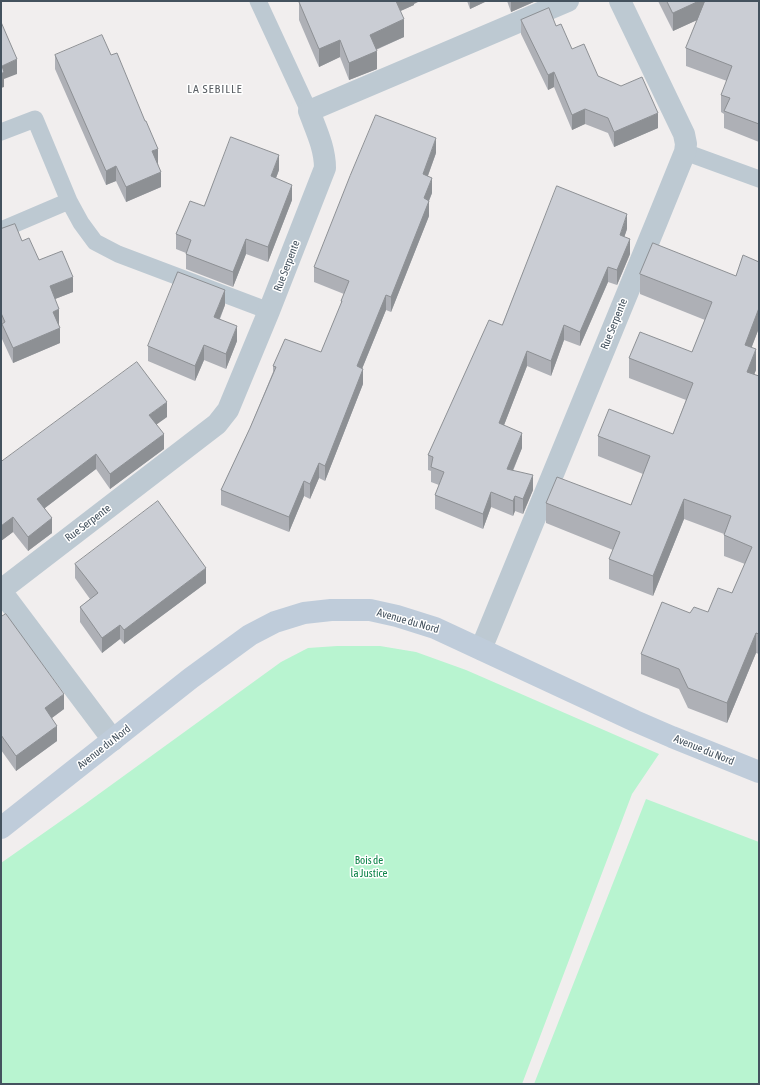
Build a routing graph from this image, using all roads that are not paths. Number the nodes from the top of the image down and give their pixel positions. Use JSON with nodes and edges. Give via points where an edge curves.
{"nodes":[{"id":1,"x":258,"y":1,"type":"edge"},
{"id":2,"x":568,"y":1,"type":"edge"},
{"id":3,"x":620,"y":1,"type":"edge"},
{"id":4,"x":309,"y":111,"type":"junction"},
{"id":5,"x":1,"y":132,"type":"edge"},
{"id":6,"x":685,"y":152,"type":"junction"},
{"id":7,"x":759,"y":179,"type":"edge"},
{"id":8,"x":69,"y":201,"type":"junction"},
{"id":9,"x":1,"y":230,"type":"edge"},
{"id":10,"x":269,"y":311,"type":"junction"},
{"id":11,"x":1,"y":591,"type":"edge"},
{"id":12,"x":480,"y":648,"type":"junction"},
{"id":13,"x":113,"y":740,"type":"junction"},
{"id":14,"x":759,"y":772,"type":"edge"},
{"id":15,"x":1,"y":828,"type":"edge"}],
"edges":[{"from":1,"to":4,"type":"lane"},
{"from":2,"to":4,"type":"street"},
{"from":3,"to":6,"type":"street","name":"Rue Serpente","via":[[684,134]]},
{"from":4,"to":10,"type":"street","name":"Rue Serpente","via":[[323,150],[325,168]]},
{"from":5,"to":8,"type":"lane","via":[[35,119]]},
{"from":6,"to":7,"type":"lane"},
{"from":6,"to":12,"type":"street","name":"Rue Serpente"},
{"from":8,"to":9,"type":"lane"},
{"from":8,"to":10,"type":"lane","via":[[95,242],[118,254]]},
{"from":10,"to":11,"type":"street","name":"Rue Serpente","via":[[228,410],[217,424]]},
{"from":11,"to":13,"type":"street","name":"Rue Serpente"},
{"from":12,"to":13,"type":"street","name":"Avenue du Nord","via":[[435,628],[370,610],[304,613],[276,622],[250,635]]},
{"from":12,"to":14,"type":"street","name":"Avenue du Nord","via":[[635,721]]},
{"from":13,"to":15,"type":"street","name":"Avenue du Nord"}]}
